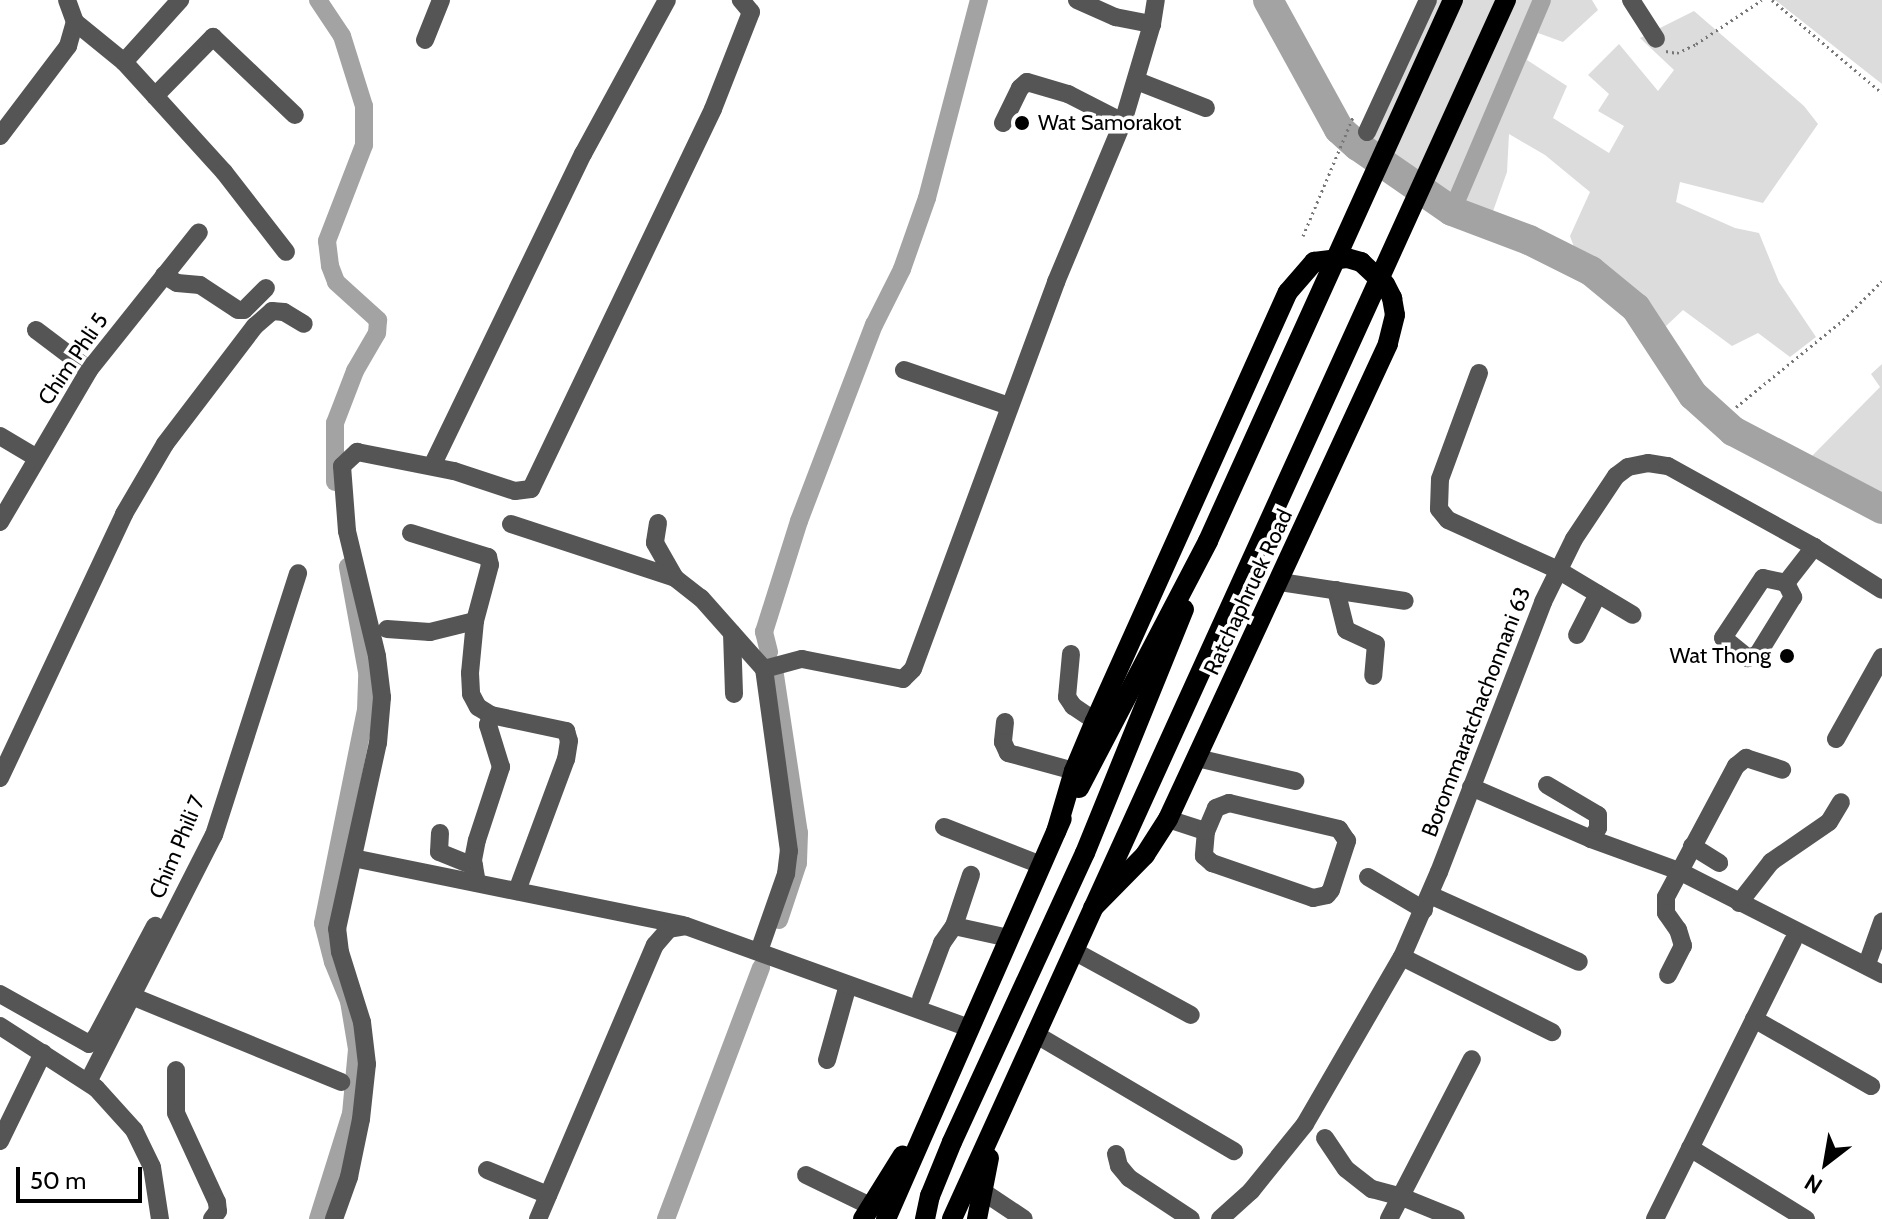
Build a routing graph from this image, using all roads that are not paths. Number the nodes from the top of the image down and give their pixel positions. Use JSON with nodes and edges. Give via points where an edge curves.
{"nodes":[{"id":1,"x":67,"y":0,"type":"edge"},
{"id":2,"x":180,"y":0,"type":"edge"},
{"id":3,"x":441,"y":0,"type":"edge"},
{"id":4,"x":667,"y":0,"type":"edge"},
{"id":5,"x":741,"y":0,"type":"edge"},
{"id":6,"x":1077,"y":0,"type":"edge"},
{"id":7,"x":1156,"y":0,"type":"edge"},
{"id":8,"x":1428,"y":0,"type":"edge"},
{"id":9,"x":1453,"y":0,"type":"edge"},
{"id":10,"x":1506,"y":0,"type":"edge"},
{"id":11,"x":1631,"y":0,"type":"edge"},
{"id":12,"x":75,"y":22,"type":"junction"},
{"id":13,"x":1152,"y":24,"type":"junction"},
{"id":14,"x":1656,"y":39,"type":"road end"},
{"id":15,"x":425,"y":40,"type":"dead end"},
{"id":16,"x":124,"y":62,"type":"junction"},
{"id":17,"x":1137,"y":81,"type":"junction"},
{"id":18,"x":155,"y":96,"type":"junction"},
{"id":19,"x":1206,"y":108,"type":"dead end"},
{"id":20,"x":295,"y":115,"type":"dead end"},
{"id":21,"x":1123,"y":122,"type":"junction"},
{"id":22,"x":1003,"y":123,"type":"dead end"},
{"id":23,"x":1367,"y":132,"type":"dead end"},
{"id":24,"x":0,"y":136,"type":"edge"},
{"id":25,"x":199,"y":232,"type":"dead end"},
{"id":26,"x":286,"y":252,"type":"dead end"},
{"id":27,"x":164,"y":275,"type":"junction"},
{"id":28,"x":266,"y":288,"type":"dead end"},
{"id":29,"x":304,"y":324,"type":"dead end"},
{"id":30,"x":36,"y":330,"type":"dead end"},
{"id":31,"x":89,"y":370,"type":"junction"},
{"id":32,"x":904,"y":370,"type":"dead end"},
{"id":33,"x":1479,"y":373,"type":"dead end"},
{"id":34,"x":1009,"y":406,"type":"junction"},
{"id":35,"x":0,"y":436,"type":"edge"},
{"id":36,"x":37,"y":458,"type":"junction"},
{"id":37,"x":432,"y":466,"type":"junction"},
{"id":38,"x":0,"y":522,"type":"edge"},
{"id":39,"x":658,"y":523,"type":"dead end"},
{"id":40,"x":511,"y":524,"type":"dead end"},
{"id":41,"x":411,"y":533,"type":"dead end"},
{"id":42,"x":1208,"y":541,"type":"junction"},
{"id":43,"x":1814,"y":547,"type":"junction"},
{"id":44,"x":1558,"y":570,"type":"junction"},
{"id":45,"x":298,"y":573,"type":"dead end"},
{"id":46,"x":675,"y":578,"type":"junction"},
{"id":47,"x":1280,"y":582,"type":"junction"},
{"id":48,"x":1786,"y":583,"type":"dead end"},
{"id":49,"x":1336,"y":590,"type":"junction"},
{"id":50,"x":1882,"y":590,"type":"edge"},
{"id":51,"x":1598,"y":594,"type":"junction"},
{"id":52,"x":1405,"y":601,"type":"dead end"},
{"id":53,"x":1633,"y":615,"type":"dead end"},
{"id":54,"x":475,"y":621,"type":"junction"},
{"id":55,"x":387,"y":629,"type":"dead end"},
{"id":56,"x":732,"y":633,"type":"junction"},
{"id":57,"x":1577,"y":635,"type":"dead end"},
{"id":58,"x":1071,"y":654,"type":"dead end"},
{"id":59,"x":1882,"y":657,"type":"edge"},
{"id":60,"x":764,"y":669,"type":"junction"},
{"id":61,"x":1373,"y":676,"type":"dead end"},
{"id":62,"x":734,"y":694,"type":"dead end"},
{"id":63,"x":491,"y":715,"type":"junction"},
{"id":64,"x":1095,"y":721,"type":"junction"},
{"id":65,"x":1005,"y":722,"type":"dead end"},
{"id":66,"x":1836,"y":739,"type":"dead end"},
{"id":67,"x":1197,"y":758,"type":"junction"},
{"id":68,"x":1782,"y":770,"type":"dead end"},
{"id":69,"x":1074,"y":771,"type":"junction"},
{"id":70,"x":0,"y":778,"type":"edge"},
{"id":71,"x":1295,"y":781,"type":"dead end"},
{"id":72,"x":1547,"y":785,"type":"dead end"},
{"id":73,"x":1471,"y":787,"type":"junction"},
{"id":74,"x":1841,"y":802,"type":"dead end"},
{"id":75,"x":1168,"y":819,"type":"junction"},
{"id":76,"x":944,"y":827,"type":"dead end"},
{"id":77,"x":1206,"y":831,"type":"junction"},
{"id":78,"x":1056,"y":832,"type":"junction"},
{"id":79,"x":440,"y":833,"type":"dead end"},
{"id":80,"x":1591,"y":839,"type":"junction"},
{"id":81,"x":1692,"y":846,"type":"junction"},
{"id":82,"x":353,"y":858,"type":"junction"},
{"id":83,"x":1719,"y":863,"type":"dead end"},
{"id":84,"x":1041,"y":865,"type":"junction"},
{"id":85,"x":1679,"y":871,"type":"junction"},
{"id":86,"x":476,"y":874,"type":"junction"},
{"id":87,"x":971,"y":875,"type":"dead end"},
{"id":88,"x":1368,"y":877,"type":"dead end"},
{"id":89,"x":517,"y":891,"type":"junction"},
{"id":90,"x":1427,"y":902,"type":"junction"},
{"id":91,"x":1739,"y":903,"type":"junction"},
{"id":92,"x":1093,"y":908,"type":"junction"},
{"id":93,"x":1882,"y":922,"type":"edge"},
{"id":94,"x":155,"y":926,"type":"dead end"},
{"id":95,"x":686,"y":926,"type":"junction"},
{"id":96,"x":954,"y":926,"type":"junction"},
{"id":97,"x":1009,"y":938,"type":"junction"},
{"id":98,"x":1793,"y":941,"type":"dead end"},
{"id":99,"x":759,"y":951,"type":"junction"},
{"id":100,"x":1074,"y":951,"type":"junction"},
{"id":101,"x":1402,"y":957,"type":"junction"},
{"id":102,"x":1579,"y":962,"type":"dead end"},
{"id":103,"x":1875,"y":969,"type":"edge"},
{"id":104,"x":1668,"y":975,"type":"dead end"},
{"id":105,"x":848,"y":985,"type":"junction"},
{"id":106,"x":0,"y":994,"type":"edge"},
{"id":107,"x":134,"y":997,"type":"junction"},
{"id":108,"x":921,"y":999,"type":"dead end"},
{"id":109,"x":1191,"y":1015,"type":"dead end"},
{"id":110,"x":1754,"y":1019,"type":"junction"},
{"id":111,"x":0,"y":1026,"type":"edge"},
{"id":112,"x":969,"y":1028,"type":"junction"},
{"id":113,"x":1552,"y":1032,"type":"dead end"},
{"id":114,"x":1035,"y":1034,"type":"junction"},
{"id":115,"x":43,"y":1053,"type":"junction"},
{"id":116,"x":1472,"y":1059,"type":"dead end"},
{"id":117,"x":827,"y":1060,"type":"dead end"},
{"id":118,"x":176,"y":1070,"type":"dead end"},
{"id":119,"x":88,"y":1082,"type":"junction"},
{"id":120,"x":341,"y":1082,"type":"dead end"},
{"id":121,"x":1871,"y":1086,"type":"dead end"},
{"id":122,"x":8,"y":1108,"type":"edge"},
{"id":123,"x":998,"y":1115,"type":"junction"},
{"id":124,"x":927,"y":1122,"type":"junction"},
{"id":125,"x":1325,"y":1138,"type":"dead end"},
{"id":126,"x":0,"y":1141,"type":"edge"},
{"id":127,"x":1690,"y":1148,"type":"junction"},
{"id":128,"x":1234,"y":1151,"type":"dead end"},
{"id":129,"x":1116,"y":1154,"type":"dead end"},
{"id":130,"x":487,"y":1170,"type":"dead end"},
{"id":131,"x":806,"y":1175,"type":"dead end"},
{"id":132,"x":982,"y":1191,"type":"junction"},
{"id":133,"x":548,"y":1195,"type":"junction"},
{"id":134,"x":1402,"y":1197,"type":"junction"},
{"id":135,"x":866,"y":1212,"type":"edge"},
{"id":136,"x":162,"y":1219,"type":"edge"},
{"id":137,"x":212,"y":1219,"type":"edge"},
{"id":138,"x":334,"y":1219,"type":"edge"},
{"id":139,"x":538,"y":1219,"type":"edge"},
{"id":140,"x":886,"y":1219,"type":"edge"},
{"id":141,"x":925,"y":1219,"type":"edge"},
{"id":142,"x":952,"y":1219,"type":"edge"},
{"id":143,"x":977,"y":1219,"type":"edge"},
{"id":144,"x":1024,"y":1219,"type":"edge"},
{"id":145,"x":1191,"y":1219,"type":"edge"},
{"id":146,"x":1220,"y":1219,"type":"edge"},
{"id":147,"x":1389,"y":1219,"type":"edge"},
{"id":148,"x":1456,"y":1219,"type":"edge"},
{"id":149,"x":1655,"y":1219,"type":"edge"},
{"id":150,"x":1806,"y":1219,"type":"edge"}],
"edges":[{"from":1,"to":12,"type":"street"},
{"from":2,"to":16,"type":"street"},
{"from":3,"to":15,"type":"street"},
{"from":4,"to":37,"type":"street","via":[[572,176]]},
{"from":5,"to":37,"type":"street","via":[[751,12],[713,109],[531,489],[515,491]]},
{"from":6,"to":13,"type":"street","via":[[1115,17]]},
{"from":7,"to":13,"type":"street"},
{"from":8,"to":23,"type":"street"},
{"from":9,"to":42,"type":"main road","name":"Ratchaphruek Road"},
{"from":10,"to":92,"type":"main road","name":"Ratchaphruek Road"},
{"from":11,"to":14,"type":"street"},
{"from":12,"to":16,"type":"street"},
{"from":12,"to":24,"type":"street","via":[[57,64]]},
{"from":13,"to":17,"type":"street"},
{"from":16,"to":18,"type":"street"},
{"from":17,"to":19,"type":"street"},
{"from":17,"to":21,"type":"street"},
{"from":18,"to":20,"type":"street","via":[[213,37]]},
{"from":18,"to":26,"type":"street"},
{"from":21,"to":22,"type":"street","via":[[1068,94],[1027,82]]},
{"from":21,"to":34,"type":"street"},
{"from":25,"to":27,"type":"street","name":"Chim Phli 5"},
{"from":27,"to":28,"type":"street","via":[[177,283],[195,283],[241,310]]},
{"from":27,"to":31,"type":"street","name":"Chim Phli 5"},
{"from":29,"to":70,"type":"street","via":[[272,311],[165,444],[124,514]]},
{"from":30,"to":31,"type":"street"},
{"from":31,"to":36,"type":"street","name":"Chim Phli 5"},
{"from":32,"to":34,"type":"street"},
{"from":33,"to":44,"type":"street","via":[[1440,479],[1439,509],[1448,520]]},
{"from":34,"to":60,"type":"street","via":[[909,676],[887,677],[802,659]]},
{"from":35,"to":36,"type":"street"},
{"from":36,"to":38,"type":"street","name":"Chim Phli 5"},
{"from":37,"to":82,"type":"street","via":[[357,452],[342,466],[347,531],[382,697],[378,743]]},
{"from":39,"to":46,"type":"street","via":[[655,543]]},
{"from":40,"to":46,"type":"street"},
{"from":41,"to":54,"type":"street","via":[[488,557]]},
{"from":42,"to":78,"type":"main road","name":"Ratchaphruek Road"},
{"from":42,"to":141,"type":"main road","via":[[1160,674],[952,1142]]},
{"from":43,"to":44,"type":"street","name":"Borommaratchachonnani 63","via":[[1689,475],[1648,463],[1628,467],[1610,482]]},
{"from":43,"to":48,"type":"street"},
{"from":43,"to":50,"type":"street","name":"Borommaratchachonnani 63"},
{"from":44,"to":51,"type":"street"},
{"from":44,"to":73,"type":"street","name":"Borommaratchachonnani 63"},
{"from":45,"to":107,"type":"street","name":"Chim Phili 7","via":[[214,835]]},
{"from":46,"to":56,"type":"street"},
{"from":47,"to":49,"type":"street"},
{"from":47,"to":64,"type":"main road","name":"Ratchaphruek Road","via":[[1394,329],[1392,298],[1385,284],[1371,268],[1347,258],[1314,262],[1288,292]]},
{"from":47,"to":67,"type":"main road","name":"Ratchaphruek Road"},
{"from":49,"to":52,"type":"street"},
{"from":49,"to":61,"type":"street","via":[[1346,630],[1376,644]]},
{"from":51,"to":53,"type":"street"},
{"from":51,"to":57,"type":"street"},
{"from":54,"to":55,"type":"street","via":[[430,632]]},
{"from":54,"to":63,"type":"street","via":[[471,694]]},
{"from":56,"to":60,"type":"street"},
{"from":56,"to":62,"type":"street"},
{"from":58,"to":64,"type":"street","via":[[1067,697]]},
{"from":59,"to":66,"type":"street"},
{"from":60,"to":99,"type":"street","via":[[789,851]]},
{"from":63,"to":86,"type":"street","via":[[488,725],[501,767],[477,840]]},
{"from":63,"to":89,"type":"street","via":[[566,731],[569,741]]},
{"from":64,"to":69,"type":"main road","name":"Ratchaphruek Road"},
{"from":65,"to":69,"type":"street","via":[[1008,753]]},
{"from":67,"to":71,"type":"street"},
{"from":67,"to":75,"type":"main road","name":"Ratchaphruek Road"},
{"from":68,"to":81,"type":"street","via":[[1754,759],[1741,761]]},
{"from":69,"to":78,"type":"main road","name":"Ratchaphruek Road"},
{"from":72,"to":80,"type":"street","via":[[1598,815]]},
{"from":73,"to":80,"type":"street"},
{"from":73,"to":90,"type":"street","name":"Borommaratchachonnani 63"},
{"from":74,"to":91,"type":"street","via":[[1829,822],[1771,862]]},
{"from":75,"to":77,"type":"street"},
{"from":75,"to":92,"type":"main road","name":"Ratchaphruek Road","via":[[1145,855]]},
{"from":76,"to":84,"type":"street"},
{"from":77,"to":77,"type":"street","via":[[1216,808],[1229,803],[1339,829],[1347,841],[1331,890],[1313,898],[1212,863],[1204,856]]},
{"from":78,"to":84,"type":"main road","name":"Ratchaphruek Road"},
{"from":79,"to":86,"type":"street","via":[[439,852]]},
{"from":80,"to":85,"type":"street"},
{"from":81,"to":83,"type":"street"},
{"from":81,"to":85,"type":"street"},
{"from":82,"to":86,"type":"street"},
{"from":82,"to":138,"type":"street","via":[[337,929],[362,1022],[367,1064],[349,1177]]},
{"from":84,"to":97,"type":"main road","name":"Ratchaphruek Road"},
{"from":85,"to":91,"type":"street"},
{"from":85,"to":104,"type":"street","via":[[1664,906],[1683,946]]},
{"from":86,"to":89,"type":"street"},
{"from":87,"to":96,"type":"street"},
{"from":88,"to":90,"type":"street"},
{"from":89,"to":95,"type":"street"},
{"from":90,"to":101,"type":"street","name":"Borommaratchachonnani 63"},
{"from":90,"to":102,"type":"street"},
{"from":91,"to":103,"type":"street"},
{"from":92,"to":100,"type":"main road","name":"Ratchaphruek Road"},
{"from":93,"to":103,"type":"street"},
{"from":94,"to":106,"type":"street","via":[[89,1044]]},
{"from":95,"to":99,"type":"street"},
{"from":95,"to":133,"type":"street","via":[[669,929],[655,945]]},
{"from":96,"to":97,"type":"street"},
{"from":96,"to":108,"type":"street"},
{"from":97,"to":112,"type":"main road","name":"Ratchaphruek Road"},
{"from":98,"to":110,"type":"street"},
{"from":99,"to":105,"type":"street"},
{"from":100,"to":109,"type":"street"},
{"from":100,"to":114,"type":"main road","name":"Ratchaphruek Road"},
{"from":101,"to":113,"type":"street"},
{"from":101,"to":146,"type":"street","name":"Borommaratchachonnani 63","via":[[1305,1124],[1251,1191]]},
{"from":105,"to":112,"type":"street"},
{"from":105,"to":117,"type":"street"},
{"from":107,"to":119,"type":"street","name":"Chim Phili 7"},
{"from":107,"to":120,"type":"street"},
{"from":110,"to":121,"type":"street"},
{"from":110,"to":127,"type":"street"},
{"from":111,"to":115,"type":"street"},
{"from":112,"to":124,"type":"main road","name":"Ratchaphruek Road"},
{"from":114,"to":123,"type":"main road","name":"Ratchaphruek Road"},
{"from":114,"to":128,"type":"street"},
{"from":115,"to":119,"type":"street"},
{"from":115,"to":122,"type":"street"},
{"from":116,"to":134,"type":"street"},
{"from":118,"to":137,"type":"street","via":[[176,1113],[217,1202]]},
{"from":119,"to":136,"type":"street","via":[[134,1130],[152,1167]]},
{"from":122,"to":126,"type":"street"},
{"from":123,"to":132,"type":"main road"},
{"from":123,"to":142,"type":"main road","name":"Ratchaphruek Road"},
{"from":124,"to":135,"type":"main road"},
{"from":124,"to":140,"type":"main road","name":"Ratchaphruek Road"},
{"from":125,"to":134,"type":"street","via":[[1346,1169],[1372,1189]]},
{"from":127,"to":149,"type":"street"},
{"from":127,"to":150,"type":"street"},
{"from":129,"to":145,"type":"street","via":[[1129,1178]]},
{"from":130,"to":133,"type":"street"},
{"from":131,"to":135,"type":"street"},
{"from":132,"to":143,"type":"main road"},
{"from":132,"to":144,"type":"street"},
{"from":133,"to":139,"type":"street"},
{"from":134,"to":147,"type":"street"},
{"from":134,"to":148,"type":"street"}]}
